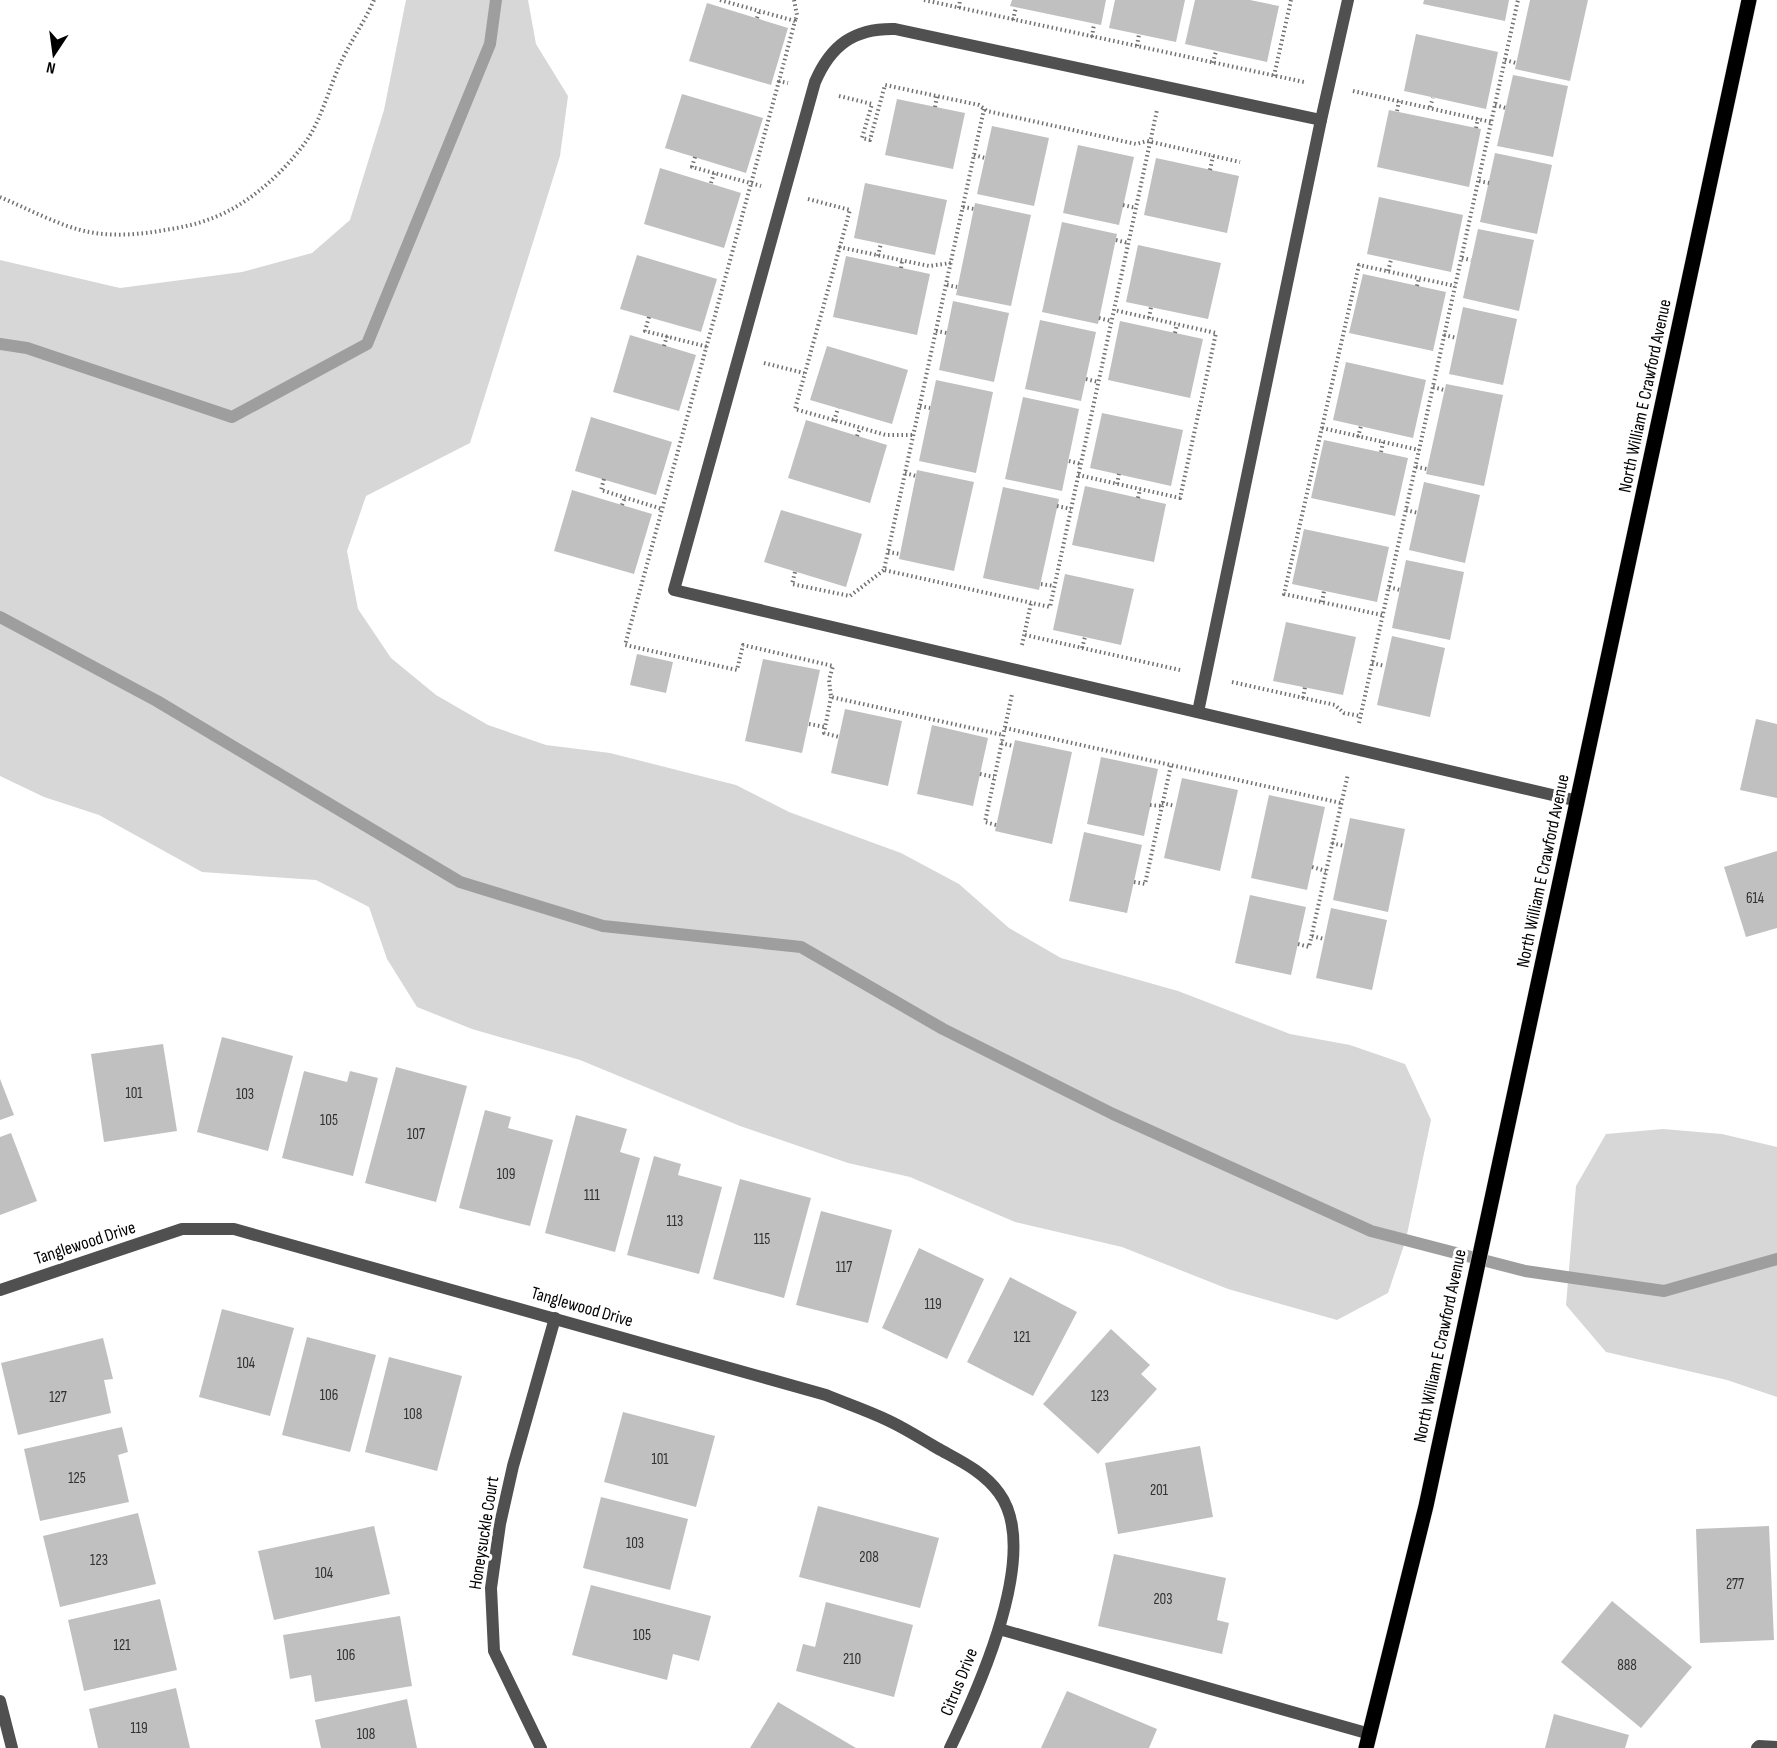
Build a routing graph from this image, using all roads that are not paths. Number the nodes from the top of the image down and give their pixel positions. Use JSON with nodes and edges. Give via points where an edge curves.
{"nodes":[{"id":1,"x":1348,"y":0,"type":"edge"},
{"id":2,"x":1749,"y":0,"type":"edge"},
{"id":3,"x":1321,"y":120,"type":"junction"},
{"id":4,"x":1198,"y":712,"type":"junction"},
{"id":5,"x":1578,"y":801,"type":"junction"},
{"id":6,"x":0,"y":1290,"type":"edge"},
{"id":7,"x":555,"y":1318,"type":"junction"},
{"id":8,"x":999,"y":1629,"type":"junction"},
{"id":9,"x":0,"y":1701,"type":"edge"},
{"id":10,"x":1368,"y":1741,"type":"edge"},
{"id":11,"x":1758,"y":1747,"type":"edge"},
{"id":12,"x":1777,"y":1747,"type":"edge"},
{"id":13,"x":12,"y":1748,"type":"edge"},
{"id":14,"x":541,"y":1748,"type":"edge"},
{"id":15,"x":950,"y":1748,"type":"edge"}],
"edges":[{"from":1,"to":3,"type":"street"},
{"from":2,"to":5,"type":"main road","name":"North William E Crawford Avenue"},
{"from":3,"to":4,"type":"street"},
{"from":3,"to":4,"type":"street","via":[[895,28],[879,28],[847,39],[822,66],[813,90],[674,590]]},
{"from":4,"to":5,"type":"street"},
{"from":5,"to":10,"type":"main road","name":"North William E Crawford Avenue","via":[[1426,1506]]},
{"from":6,"to":7,"type":"street","name":"Tanglewood Drive","via":[[182,1229],[234,1229]]},
{"from":7,"to":8,"type":"street","name":"Tanglewood Drive","via":[[826,1395],[886,1419],[977,1470],[1000,1494],[1012,1525],[1014,1558]]},
{"from":7,"to":14,"type":"street","name":"Honeysuckle Court","via":[[513,1466],[491,1588],[494,1651]]},
{"from":8,"to":10,"type":"street"},
{"from":8,"to":15,"type":"street","name":"Citrus Drive"},
{"from":9,"to":13,"type":"street"},
{"from":11,"to":12,"type":"street"}]}
